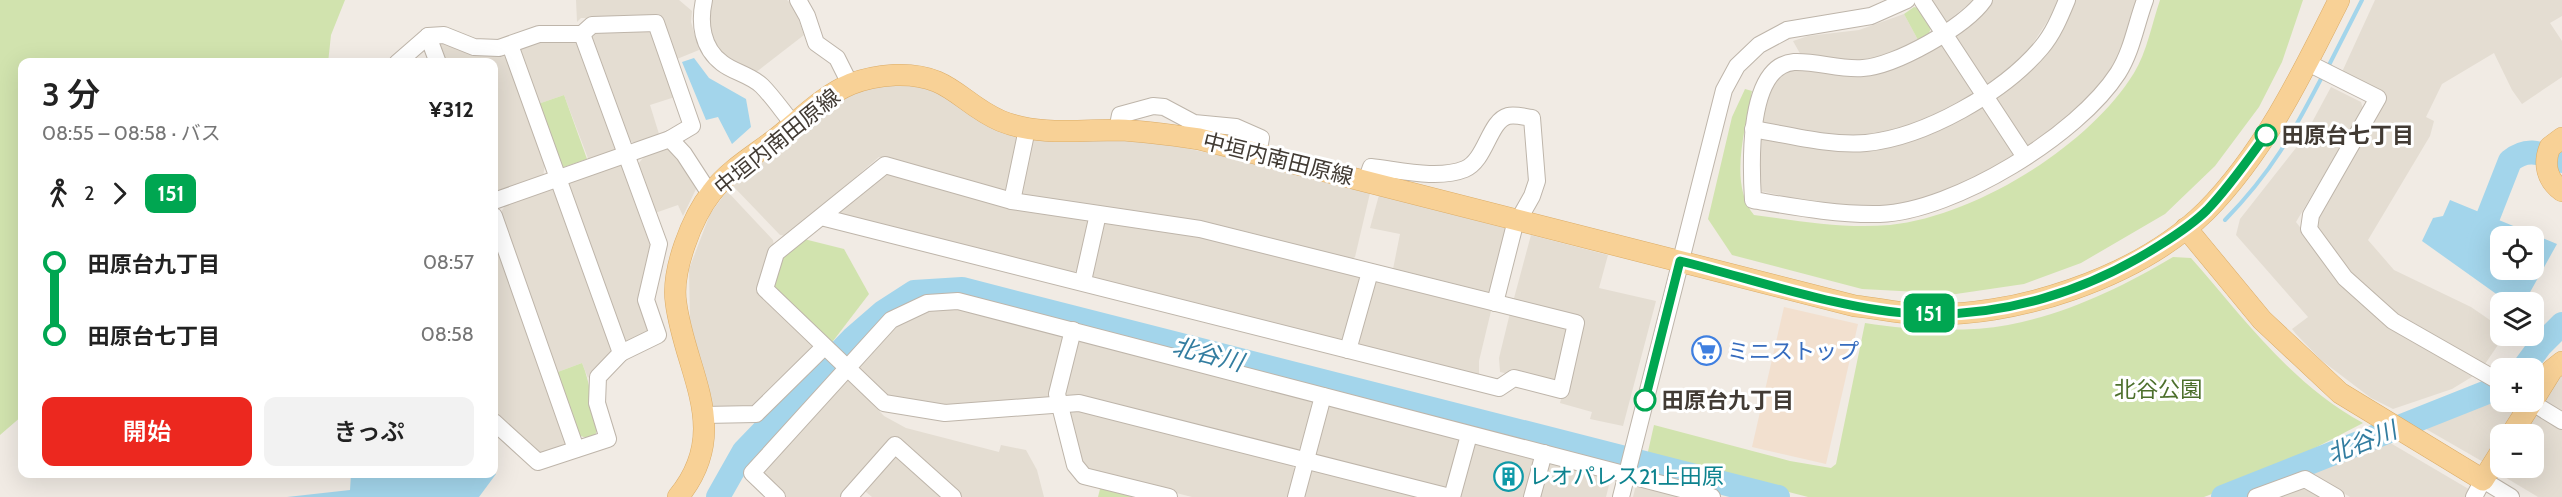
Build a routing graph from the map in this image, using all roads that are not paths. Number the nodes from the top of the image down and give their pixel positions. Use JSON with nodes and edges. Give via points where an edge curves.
{"nodes":[{"id":1,"x":704,"y":0,"type":"edge"},
{"id":2,"x":798,"y":0,"type":"edge"},
{"id":3,"x":1907,"y":0,"type":"edge"},
{"id":4,"x":1923,"y":0,"type":"edge"},
{"id":5,"x":1984,"y":0,"type":"edge"},
{"id":6,"x":2067,"y":0,"type":"edge"},
{"id":7,"x":2145,"y":0,"type":"edge"},
{"id":8,"x":2339,"y":0,"type":"edge"},
{"id":9,"x":1944,"y":33,"type":"junction"},
{"id":10,"x":582,"y":34,"type":"junction"},
{"id":11,"x":428,"y":36,"type":"junction"},
{"id":12,"x":510,"y":45,"type":"junction"},
{"id":13,"x":403,"y":58,"type":"edge"},
{"id":14,"x":436,"y":58,"type":"edge"},
{"id":15,"x":2307,"y":63,"type":"junction"},
{"id":16,"x":850,"y":84,"type":"junction"},
{"id":17,"x":1985,"y":96,"type":"junction"},
{"id":18,"x":794,"y":125,"type":"junction"},
{"id":19,"x":1027,"y":129,"type":"junction"},
{"id":20,"x":1753,"y":129,"type":"junction"},
{"id":21,"x":670,"y":139,"type":"junction"},
{"id":22,"x":2553,"y":150,"type":"edge"},
{"id":23,"x":628,"y":155,"type":"junction"},
{"id":24,"x":2025,"y":157,"type":"junction"},
{"id":25,"x":1436,"y":173,"type":"junction"},
{"id":26,"x":558,"y":178,"type":"junction"},
{"id":27,"x":1366,"y":181,"type":"junction"},
{"id":28,"x":2562,"y":191,"type":"edge"},
{"id":29,"x":710,"y":194,"type":"junction"},
{"id":30,"x":1434,"y":197,"type":"junction"},
{"id":31,"x":498,"y":200,"type":"edge"},
{"id":32,"x":1012,"y":201,"type":"junction"},
{"id":33,"x":1098,"y":214,"type":"junction"},
{"id":34,"x":821,"y":217,"type":"junction"},
{"id":35,"x":1517,"y":219,"type":"junction"},
{"id":36,"x":498,"y":227,"type":"edge"},
{"id":37,"x":2186,"y":228,"type":"junction"},
{"id":38,"x":1680,"y":261,"type":"junction"},
{"id":39,"x":1370,"y":272,"type":"junction"},
{"id":40,"x":1083,"y":281,"type":"junction"},
{"id":41,"x":1495,"y":303,"type":"junction"},
{"id":42,"x":1073,"y":330,"type":"junction"},
{"id":43,"x":824,"y":347,"type":"junction"},
{"id":44,"x":1348,"y":350,"type":"junction"},
{"id":45,"x":621,"y":352,"type":"junction"},
{"id":46,"x":2562,"y":362,"type":"edge"},
{"id":47,"x":846,"y":368,"type":"junction"},
{"id":48,"x":2490,"y":376,"type":"edge"},
{"id":49,"x":2544,"y":382,"type":"edge"},
{"id":50,"x":1323,"y":396,"type":"junction"},
{"id":51,"x":1058,"y":403,"type":"junction"},
{"id":52,"x":2544,"y":409,"type":"edge"},
{"id":53,"x":704,"y":416,"type":"junction"},
{"id":54,"x":2562,"y":421,"type":"edge"},
{"id":55,"x":498,"y":426,"type":"edge"},
{"id":56,"x":1469,"y":435,"type":"junction"},
{"id":57,"x":576,"y":449,"type":"junction"},
{"id":58,"x":1544,"y":453,"type":"junction"},
{"id":59,"x":1306,"y":460,"type":"junction"},
{"id":60,"x":2490,"y":470,"type":"edge"},
{"id":61,"x":1627,"y":472,"type":"junction"},
{"id":62,"x":2479,"y":489,"type":"edge"},
{"id":63,"x":857,"y":495,"type":"edge"},
{"id":64,"x":1707,"y":496,"type":"edge"},
{"id":65,"x":678,"y":497,"type":"edge"},
{"id":66,"x":777,"y":497,"type":"edge"},
{"id":67,"x":953,"y":497,"type":"edge"},
{"id":68,"x":1169,"y":497,"type":"edge"},
{"id":69,"x":1296,"y":497,"type":"edge"},
{"id":70,"x":1451,"y":497,"type":"edge"},
{"id":71,"x":1532,"y":497,"type":"edge"},
{"id":72,"x":1621,"y":497,"type":"edge"},
{"id":73,"x":2256,"y":497,"type":"edge"},
{"id":74,"x":2336,"y":497,"type":"edge"},
{"id":75,"x":2511,"y":497,"type":"edge"}],
"edges":[{"from":1,"to":18,"type":"street","via":[[704,40],[712,52],[722,63],[761,85]]},
{"from":2,"to":16,"type":"street","via":[[816,43],[837,58]]},
{"from":3,"to":38,"type":"street","via":[[1871,16],[1787,30],[1759,45],[1737,66],[1724,90]]},
{"from":4,"to":9,"type":"street"},
{"from":5,"to":9,"type":"street"},
{"from":6,"to":17,"type":"street","via":[[2042,47]]},
{"from":7,"to":24,"type":"street","via":[[2128,53],[2112,80],[2072,125]]},
{"from":8,"to":15,"type":"main road","name":"中垣内南田原線"},
{"from":9,"to":17,"type":"street"},
{"from":9,"to":20,"type":"street","via":[[1889,62],[1865,68],[1793,62],[1779,69],[1758,102]]},
{"from":10,"to":12,"type":"street","via":[[539,34]]},
{"from":10,"to":21,"type":"street","via":[[592,25],[656,23],[692,126]]},
{"from":10,"to":23,"type":"street"},
{"from":11,"to":12,"type":"street","via":[[444,35],[474,47]]},
{"from":11,"to":13,"type":"street"},
{"from":11,"to":14,"type":"street"},
{"from":12,"to":26,"type":"street"},
{"from":15,"to":37,"type":"main road","name":"中垣内南田原線","via":[[2266,135],[2229,184]]},
{"from":15,"to":48,"type":"street","via":[[2378,98],[2311,215],[2309,229],[2345,278],[2393,321]]},
{"from":16,"to":18,"type":"main road","name":"中垣内南田原線"},
{"from":16,"to":19,"type":"main road","name":"中垣内南田原線","via":[[870,77],[926,77],[953,88],[1001,121]]},
{"from":17,"to":20,"type":"street","via":[[1918,130],[1866,142],[1842,143]]},
{"from":17,"to":24,"type":"street"},
{"from":18,"to":29,"type":"main road","name":"中垣内南田原線","via":[[736,168]]},
{"from":19,"to":27,"type":"main road","name":"中垣内南田原線","via":[[1163,133]]},
{"from":19,"to":32,"type":"street"},
{"from":20,"to":24,"type":"street","via":[[1753,200],[1836,213],[1882,214],[1944,201]]},
{"from":21,"to":23,"type":"street"},
{"from":21,"to":29,"type":"street"},
{"from":22,"to":28,"type":"main road","via":[[2553,183]]},
{"from":23,"to":26,"type":"street"},
{"from":23,"to":45,"type":"street","via":[[659,244],[646,300],[658,335]]},
{"from":25,"to":27,"type":"street","via":[[1371,167]]},
{"from":25,"to":30,"type":"street"},
{"from":25,"to":35,"type":"street","via":[[1464,170],[1475,162],[1501,119],[1511,115],[1532,118],[1537,181]]},
{"from":26,"to":31,"type":"street"},
{"from":26,"to":45,"type":"street"},
{"from":27,"to":30,"type":"main road","name":"中垣内南田原線"},
{"from":29,"to":53,"type":"main road","name":"中垣内南田原線","via":[[685,248],[675,301],[698,379]]},
{"from":30,"to":35,"type":"main road","name":"中垣内南田原線"},
{"from":32,"to":33,"type":"street"},
{"from":32,"to":34,"type":"street","via":[[885,165]]},
{"from":33,"to":39,"type":"street","via":[[1200,229]]},
{"from":33,"to":40,"type":"street"},
{"from":34,"to":40,"type":"street"},
{"from":34,"to":43,"type":"street","via":[[776,253],[765,289]]},
{"from":35,"to":38,"type":"main road","name":"中垣内南田原線"},
{"from":35,"to":41,"type":"street"},
{"from":36,"to":57,"type":"street"},
{"from":37,"to":38,"type":"main road","name":"中垣内南田原線","via":[[2136,261],[2086,285],[2038,301],[1988,310],[1919,314],[1855,306]]},
{"from":37,"to":62,"type":"main road","via":[[2262,320],[2340,393],[2409,436]]},
{"from":38,"to":61,"type":"street"},
{"from":39,"to":41,"type":"street"},
{"from":39,"to":44,"type":"street"},
{"from":40,"to":44,"type":"street"},
{"from":41,"to":44,"type":"street","via":[[1576,323],[1561,390],[1514,378],[1499,388]]},
{"from":42,"to":47,"type":"street","via":[[958,301],[927,303],[891,320]]},
{"from":42,"to":50,"type":"street"},
{"from":42,"to":51,"type":"street"},
{"from":43,"to":47,"type":"street"},
{"from":43,"to":53,"type":"street","via":[[756,414]]},
{"from":45,"to":57,"type":"street","via":[[598,377],[597,403],[608,439]]},
{"from":46,"to":49,"type":"main road"},
{"from":47,"to":51,"type":"street","via":[[884,402],[945,414]]},
{"from":47,"to":66,"type":"street","via":[[752,473]]},
{"from":50,"to":56,"type":"street"},
{"from":50,"to":59,"type":"street"},
{"from":51,"to":59,"type":"street","via":[[1079,402]]},
{"from":51,"to":68,"type":"street","via":[[1075,465],[1084,476]]},
{"from":52,"to":54,"type":"street"},
{"from":53,"to":65,"type":"main road","name":"中垣内南田原線","via":[[700,456],[688,485]]},
{"from":55,"to":57,"type":"street","via":[[538,462]]},
{"from":56,"to":58,"type":"street"},
{"from":56,"to":70,"type":"street"},
{"from":58,"to":61,"type":"street"},
{"from":58,"to":71,"type":"street"},
{"from":59,"to":69,"type":"street"},
{"from":59,"to":70,"type":"street"},
{"from":60,"to":62,"type":"main road"},
{"from":61,"to":64,"type":"street"},
{"from":61,"to":72,"type":"street"},
{"from":62,"to":75,"type":"street"},
{"from":63,"to":67,"type":"street","via":[[895,445]]},
{"from":73,"to":74,"type":"street","via":[[2305,479]]}]}
